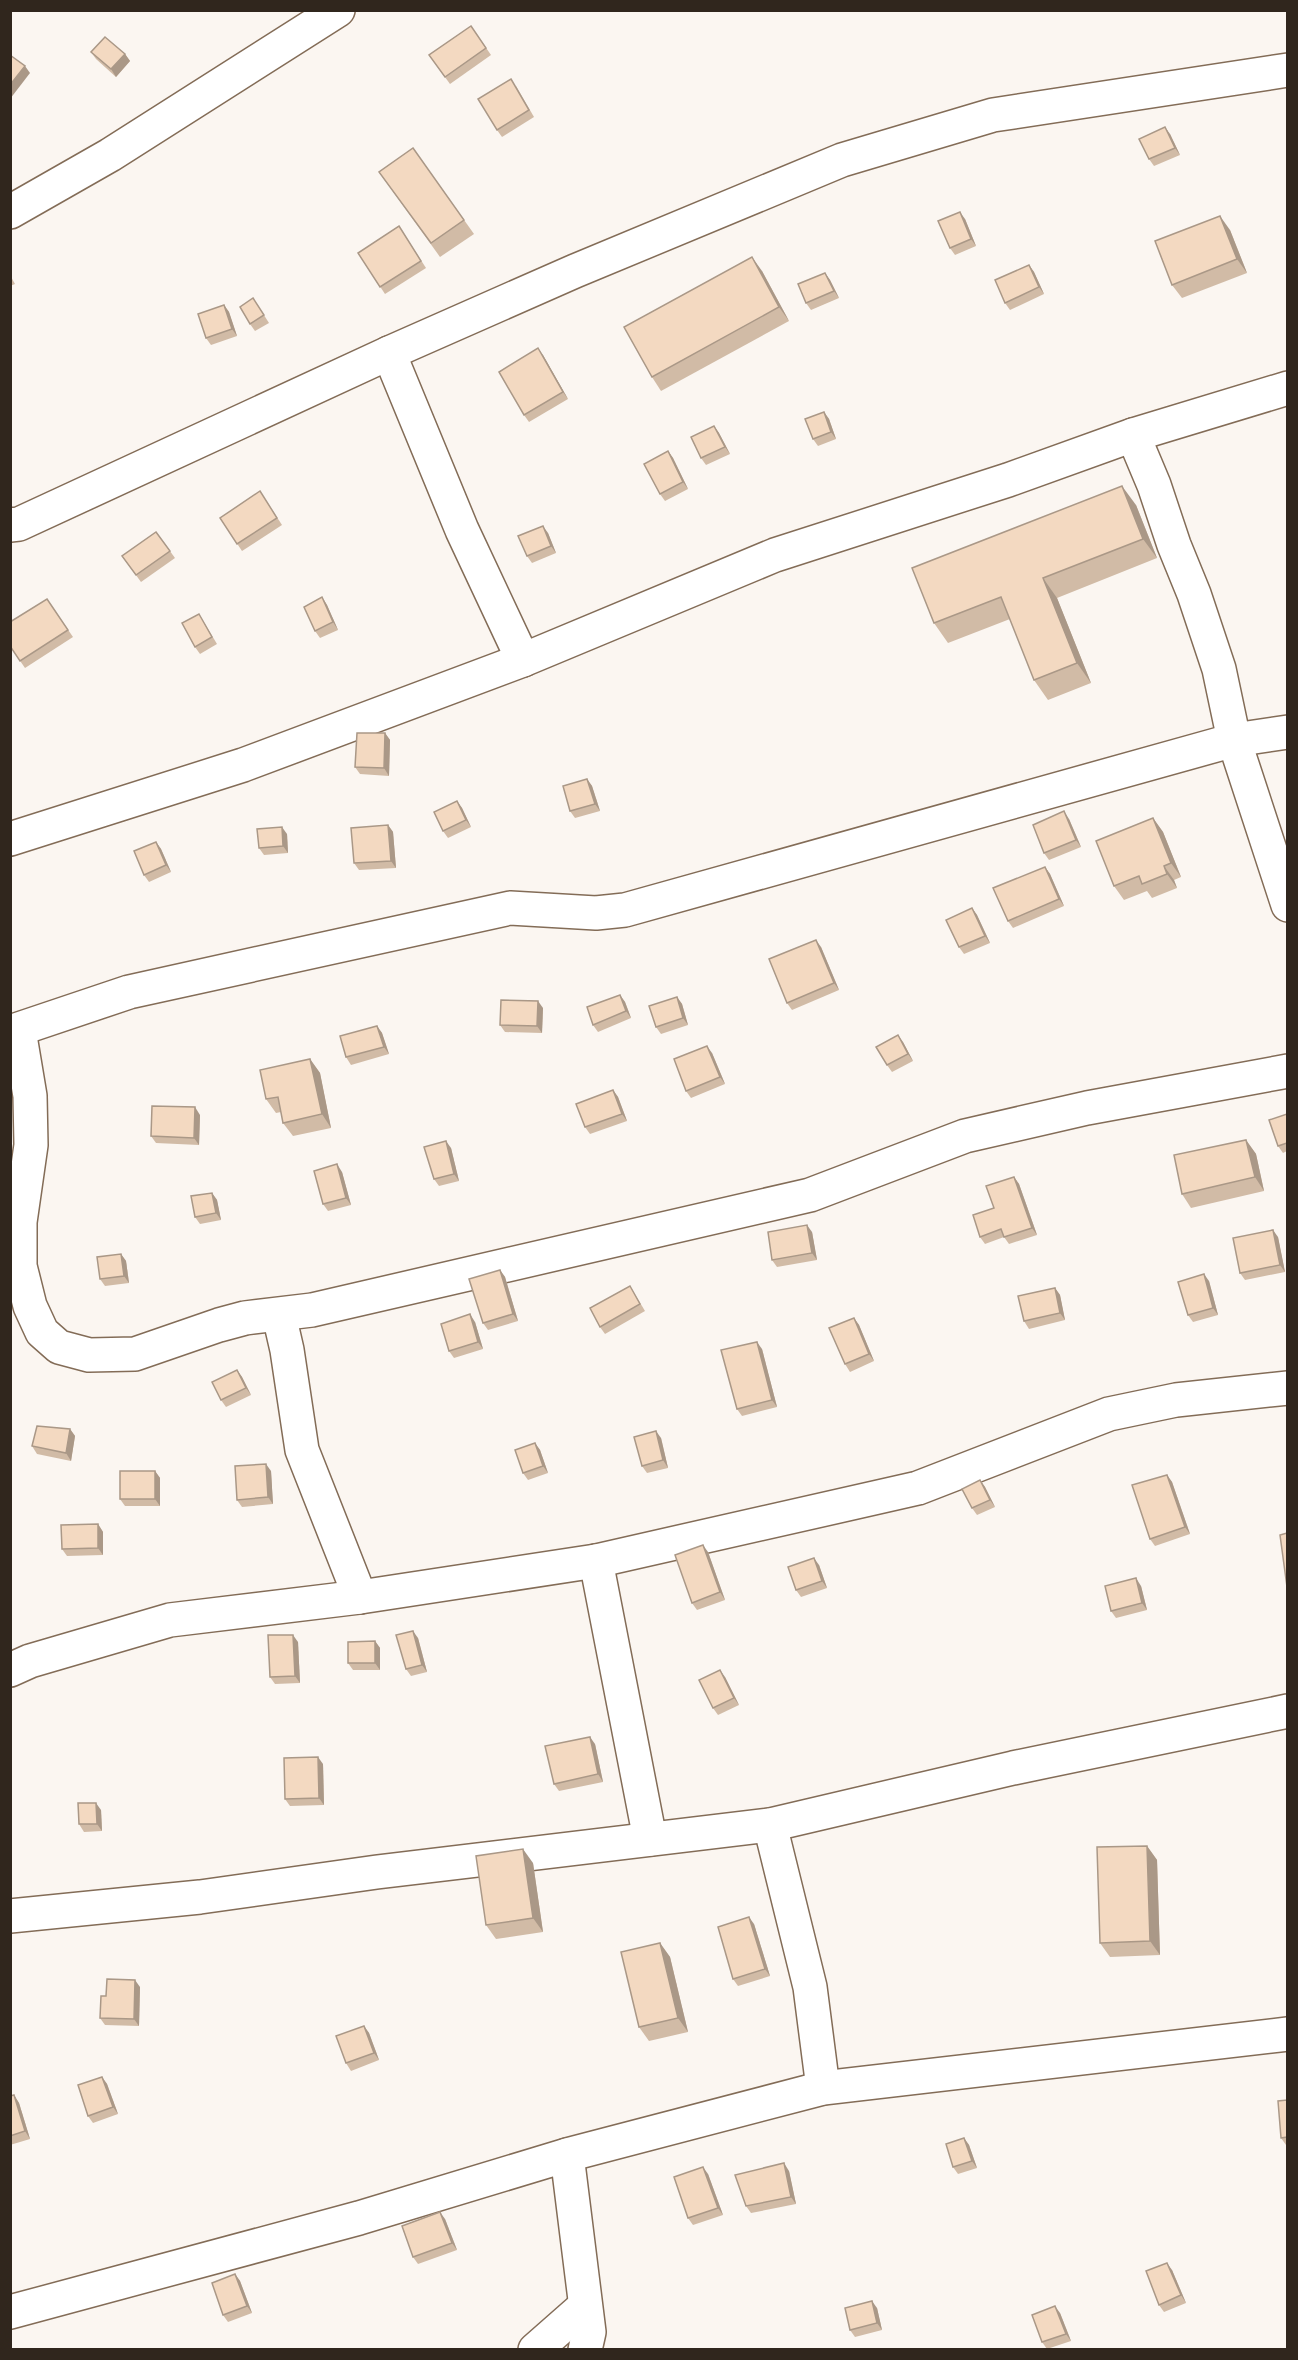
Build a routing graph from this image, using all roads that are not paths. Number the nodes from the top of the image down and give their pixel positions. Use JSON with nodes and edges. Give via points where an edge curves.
{"nodes":[{"id":1,"x":338,"y":10,"type":"edge"},
{"id":2,"x":1287,"y":70,"type":"edge"},
{"id":3,"x":10,"y":212,"type":"edge"},
{"id":4,"x":389,"y":353,"type":"junction"},
{"id":5,"x":1287,"y":388,"type":"edge"},
{"id":6,"x":1132,"y":435,"type":"junction"},
{"id":7,"x":10,"y":525,"type":"edge"},
{"id":8,"x":524,"y":660,"type":"junction"},
{"id":9,"x":1287,"y":732,"type":"edge"},
{"id":10,"x":1234,"y":740,"type":"junction"},
{"id":11,"x":10,"y":839,"type":"edge"},
{"id":12,"x":1287,"y":905,"type":"edge"},
{"id":13,"x":15,"y":1031,"type":"edge"},
{"id":14,"x":1287,"y":1071,"type":"edge"},
{"id":15,"x":279,"y":1315,"type":"junction"},
{"id":16,"x":1287,"y":1388,"type":"edge"},
{"id":17,"x":596,"y":1561,"type":"junction"},
{"id":18,"x":360,"y":1597,"type":"junction"},
{"id":19,"x":10,"y":1670,"type":"edge"},
{"id":20,"x":1287,"y":1711,"type":"edge"},
{"id":21,"x":770,"y":1825,"type":"junction"},
{"id":22,"x":650,"y":1839,"type":"junction"},
{"id":23,"x":10,"y":1916,"type":"edge"},
{"id":24,"x":1287,"y":2034,"type":"edge"},
{"id":25,"x":823,"y":2088,"type":"junction"},
{"id":26,"x":567,"y":2155,"type":"junction"},
{"id":27,"x":585,"y":2306,"type":"junction"},
{"id":28,"x":10,"y":2312,"type":"edge"},
{"id":29,"x":535,"y":2349,"type":"edge"},
{"id":30,"x":585,"y":2349,"type":"edge"}],
"edges":[{"from":1,"to":3,"type":"street","via":[[119,150]]},
{"from":2,"to":4,"type":"street","via":[[993,115],[843,160]]},
{"from":4,"to":7,"type":"street"},
{"from":4,"to":8,"type":"street","via":[[462,530]]},
{"from":5,"to":6,"type":"street"},
{"from":6,"to":8,"type":"street","via":[[1008,480],[775,555]]},
{"from":6,"to":10,"type":"street","via":[[1194,594],[1219,669]]},
{"from":8,"to":11,"type":"street","via":[[243,765]]},
{"from":9,"to":10,"type":"street"},
{"from":10,"to":12,"type":"street"},
{"from":10,"to":13,"type":"street","via":[[625,910],[596,913],[510,908],[129,992]]},
{"from":13,"to":15,"type":"street","via":[[30,1096],[31,1145],[20,1222],[20,1266],[30,1306],[42,1332],[59,1347],[89,1355],[135,1354],[219,1325]]},
{"from":14,"to":15,"type":"street","via":[[1087,1108],[965,1136],[810,1195]]},
{"from":15,"to":18,"type":"street","via":[[302,1450]]},
{"from":16,"to":17,"type":"street","via":[[1176,1400],[1109,1414],[918,1488]]},
{"from":17,"to":18,"type":"street"},
{"from":17,"to":22,"type":"street"},
{"from":18,"to":19,"type":"street","via":[[170,1620]]},
{"from":20,"to":21,"type":"street"},
{"from":21,"to":22,"type":"street"},
{"from":21,"to":25,"type":"street","via":[[810,1987]]},
{"from":22,"to":23,"type":"street","via":[[200,1897]]},
{"from":24,"to":25,"type":"street"},
{"from":25,"to":26,"type":"street"},
{"from":26,"to":27,"type":"street"},
{"from":26,"to":28,"type":"street","via":[[359,2218]]},
{"from":27,"to":29,"type":"street"},
{"from":27,"to":30,"type":"street"}]}
